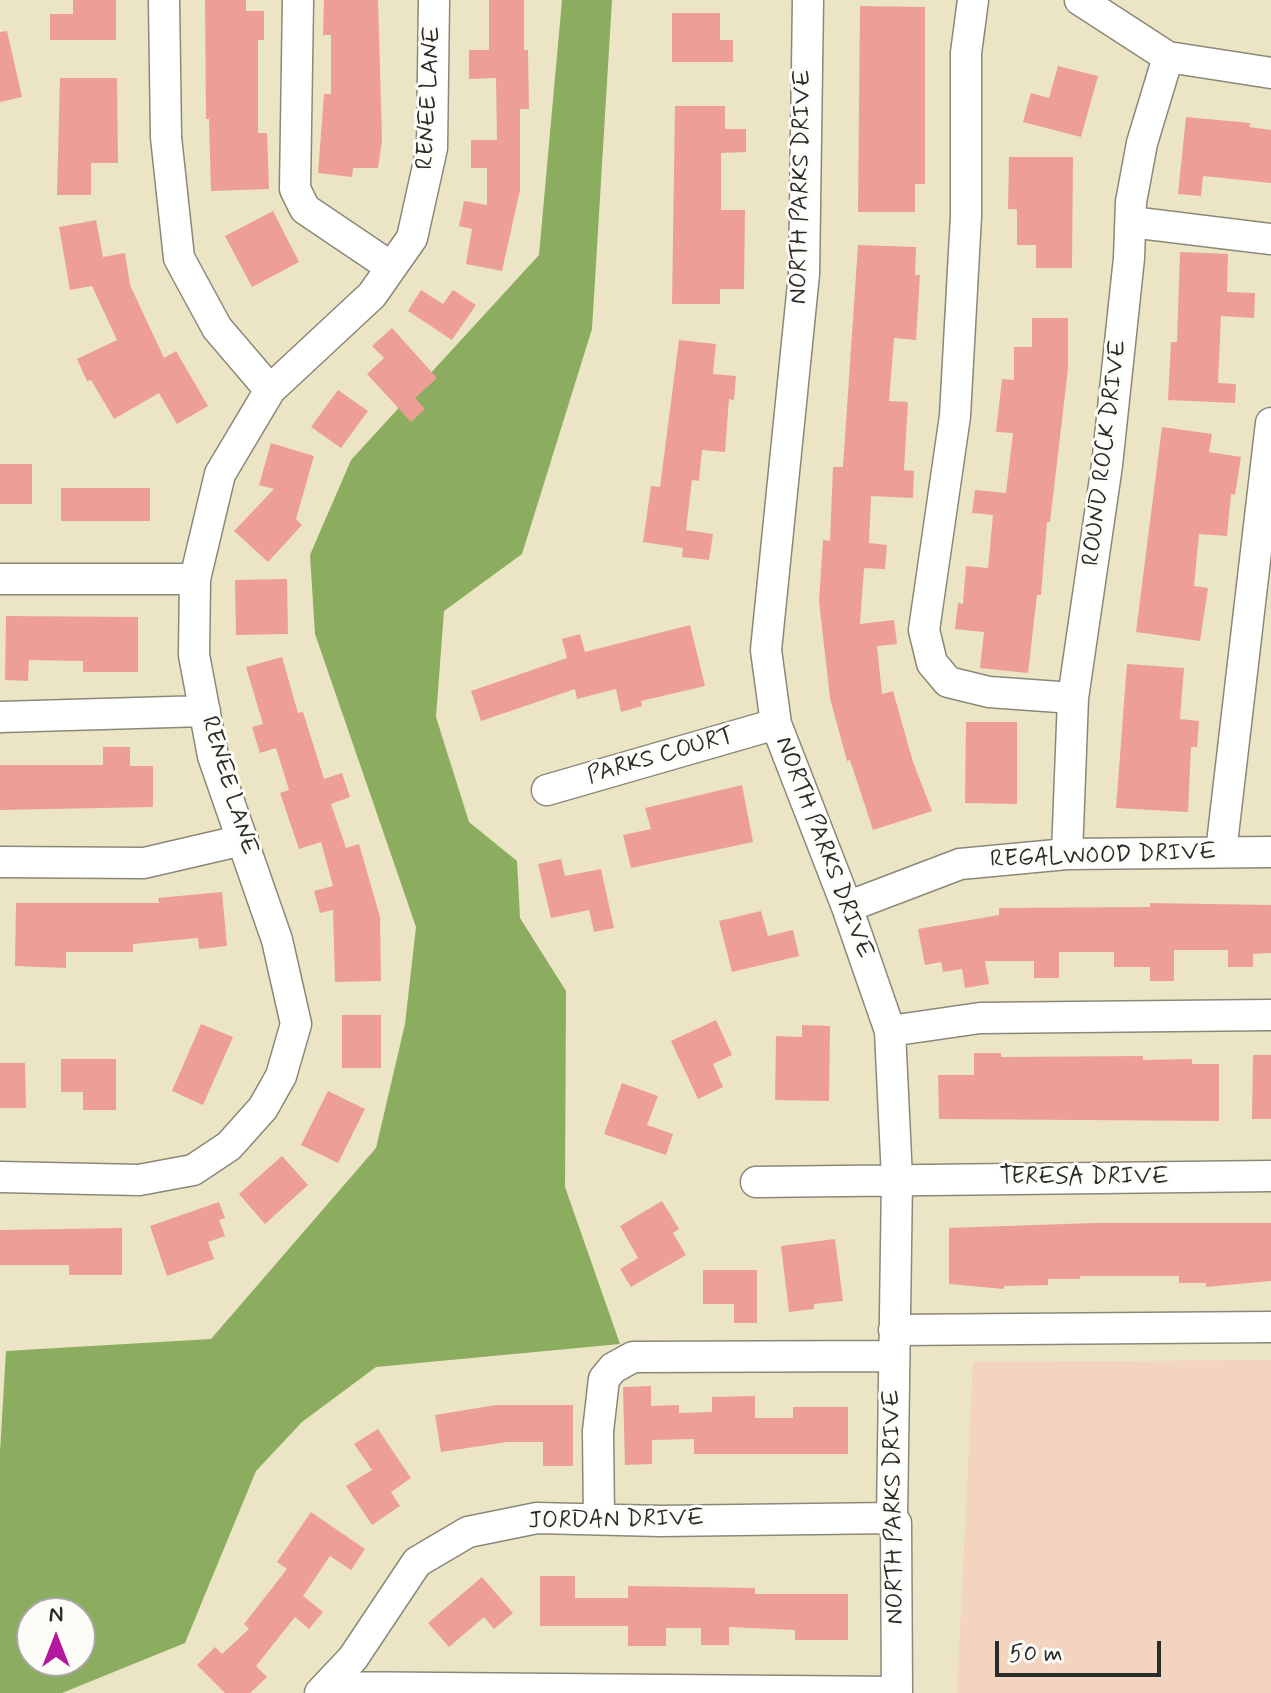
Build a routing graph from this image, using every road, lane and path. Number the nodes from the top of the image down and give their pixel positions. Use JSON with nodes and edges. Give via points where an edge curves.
{"nodes":[{"id":1,"x":164,"y":0,"type":"edge"},
{"id":2,"x":298,"y":0,"type":"edge"},
{"id":3,"x":434,"y":0,"type":"edge"},
{"id":4,"x":808,"y":0,"type":"edge"},
{"id":5,"x":973,"y":0,"type":"edge"},
{"id":6,"x":1080,"y":0,"type":"edge"},
{"id":7,"x":1168,"y":57,"type":"junction"},
{"id":8,"x":1271,"y":73,"type":"edge"},
{"id":9,"x":1131,"y":222,"type":"junction"},
{"id":10,"x":1271,"y":239,"type":"edge"},
{"id":11,"x":391,"y":267,"type":"junction"},
{"id":12,"x":270,"y":390,"type":"junction"},
{"id":13,"x":1271,"y":423,"type":"edge"},
{"id":14,"x":0,"y":579,"type":"edge"},
{"id":15,"x":195,"y":579,"type":"junction"},
{"id":16,"x":1073,"y":698,"type":"junction"},
{"id":17,"x":205,"y":711,"type":"junction"},
{"id":18,"x":0,"y":717,"type":"edge"},
{"id":19,"x":776,"y":724,"type":"junction"},
{"id":20,"x":547,"y":790,"type":"dead end"},
{"id":21,"x":243,"y":840,"type":"junction"},
{"id":22,"x":1221,"y":852,"type":"junction"},
{"id":23,"x":1271,"y":852,"type":"edge"},
{"id":24,"x":1067,"y":854,"type":"junction"},
{"id":25,"x":0,"y":862,"type":"edge"},
{"id":26,"x":847,"y":907,"type":"junction"},
{"id":27,"x":1271,"y":1015,"type":"edge"},
{"id":28,"x":890,"y":1031,"type":"junction"},
{"id":29,"x":1271,"y":1176,"type":"edge"},
{"id":30,"x":0,"y":1177,"type":"edge"},
{"id":31,"x":897,"y":1179,"type":"junction"},
{"id":32,"x":756,"y":1182,"type":"dead end"},
{"id":33,"x":1271,"y":1327,"type":"edge"},
{"id":34,"x":894,"y":1343,"type":"junction"},
{"id":35,"x":892,"y":1518,"type":"junction"},
{"id":36,"x":599,"y":1519,"type":"junction"},
{"id":37,"x":323,"y":1690,"type":"edge"},
{"id":38,"x":897,"y":1693,"type":"edge"}],
"edges":[{"from":1,"to":12,"type":"street","via":[[166,137],[179,258],[217,328]]},
{"from":2,"to":11,"type":"street","via":[[295,189],[305,209]]},
{"from":3,"to":11,"type":"street","name":"RENEE LANE","via":[[432,148],[412,238]]},
{"from":4,"to":19,"type":"street","name":"NORTH PARKS DRIVE","via":[[804,274],[766,650]]},
{"from":5,"to":16,"type":"street","via":[[966,53],[966,216],[955,416],[924,630],[932,663],[948,682],[989,692]]},
{"from":6,"to":7,"type":"street"},
{"from":7,"to":8,"type":"street"},
{"from":7,"to":9,"type":"street","name":"ROUND ROCK DRIVE","via":[[1142,143]]},
{"from":9,"to":10,"type":"street"},
{"from":9,"to":16,"type":"street","name":"ROUND ROCK DRIVE","via":[[1107,465]]},
{"from":11,"to":12,"type":"street","name":"RENEE LANE","via":[[372,295]]},
{"from":12,"to":15,"type":"street","name":"RENEE LANE","via":[[220,474]]},
{"from":13,"to":22,"type":"street"},
{"from":14,"to":15,"type":"street"},
{"from":15,"to":17,"type":"street","name":"RENEE LANE","via":[[194,655]]},
{"from":16,"to":24,"type":"street","name":"ROUND ROCK DRIVE"},
{"from":17,"to":18,"type":"street"},
{"from":17,"to":21,"type":"street","name":"RENEE LANE","via":[[213,756]]},
{"from":19,"to":20,"type":"street","name":"PARKS COURT"},
{"from":19,"to":26,"type":"street","name":"NORTH PARKS DRIVE"},
{"from":21,"to":25,"type":"street","via":[[144,863]]},
{"from":21,"to":30,"type":"street","name":"RENEE LANE","via":[[277,940],[296,1024],[281,1076],[263,1108],[229,1146],[193,1170],[139,1180]]},
{"from":22,"to":23,"type":"street","name":"REGALWOOD DRIVE"},
{"from":22,"to":24,"type":"street","name":"REGALWOOD DRIVE"},
{"from":24,"to":26,"type":"street","name":"REGALWOOD DRIVE","via":[[960,864]]},
{"from":26,"to":28,"type":"street","name":"NORTH PARKS DRIVE"},
{"from":27,"to":28,"type":"street","via":[[980,1018]]},
{"from":28,"to":31,"type":"street","name":"NORTH PARKS DRIVE"},
{"from":29,"to":31,"type":"street","name":"TERESA DRIVE"},
{"from":31,"to":32,"type":"street","name":"TERESA DRIVE"},
{"from":31,"to":34,"type":"street","name":"NORTH PARKS DRIVE"},
{"from":33,"to":34,"type":"street"},
{"from":34,"to":35,"type":"street","name":"NORTH PARKS DRIVE"},
{"from":34,"to":36,"type":"street","via":[[633,1357],[613,1368],[604,1379],[598,1431]]},
{"from":35,"to":36,"type":"street","name":"JORDAN DRIVE"},
{"from":35,"to":38,"type":"street","name":"NORTH PARKS DRIVE"},
{"from":36,"to":37,"type":"street","name":"JORDAN DRIVE","via":[[537,1518],[468,1532],[417,1562],[353,1658]]},
{"from":37,"to":38,"type":"street"}]}
